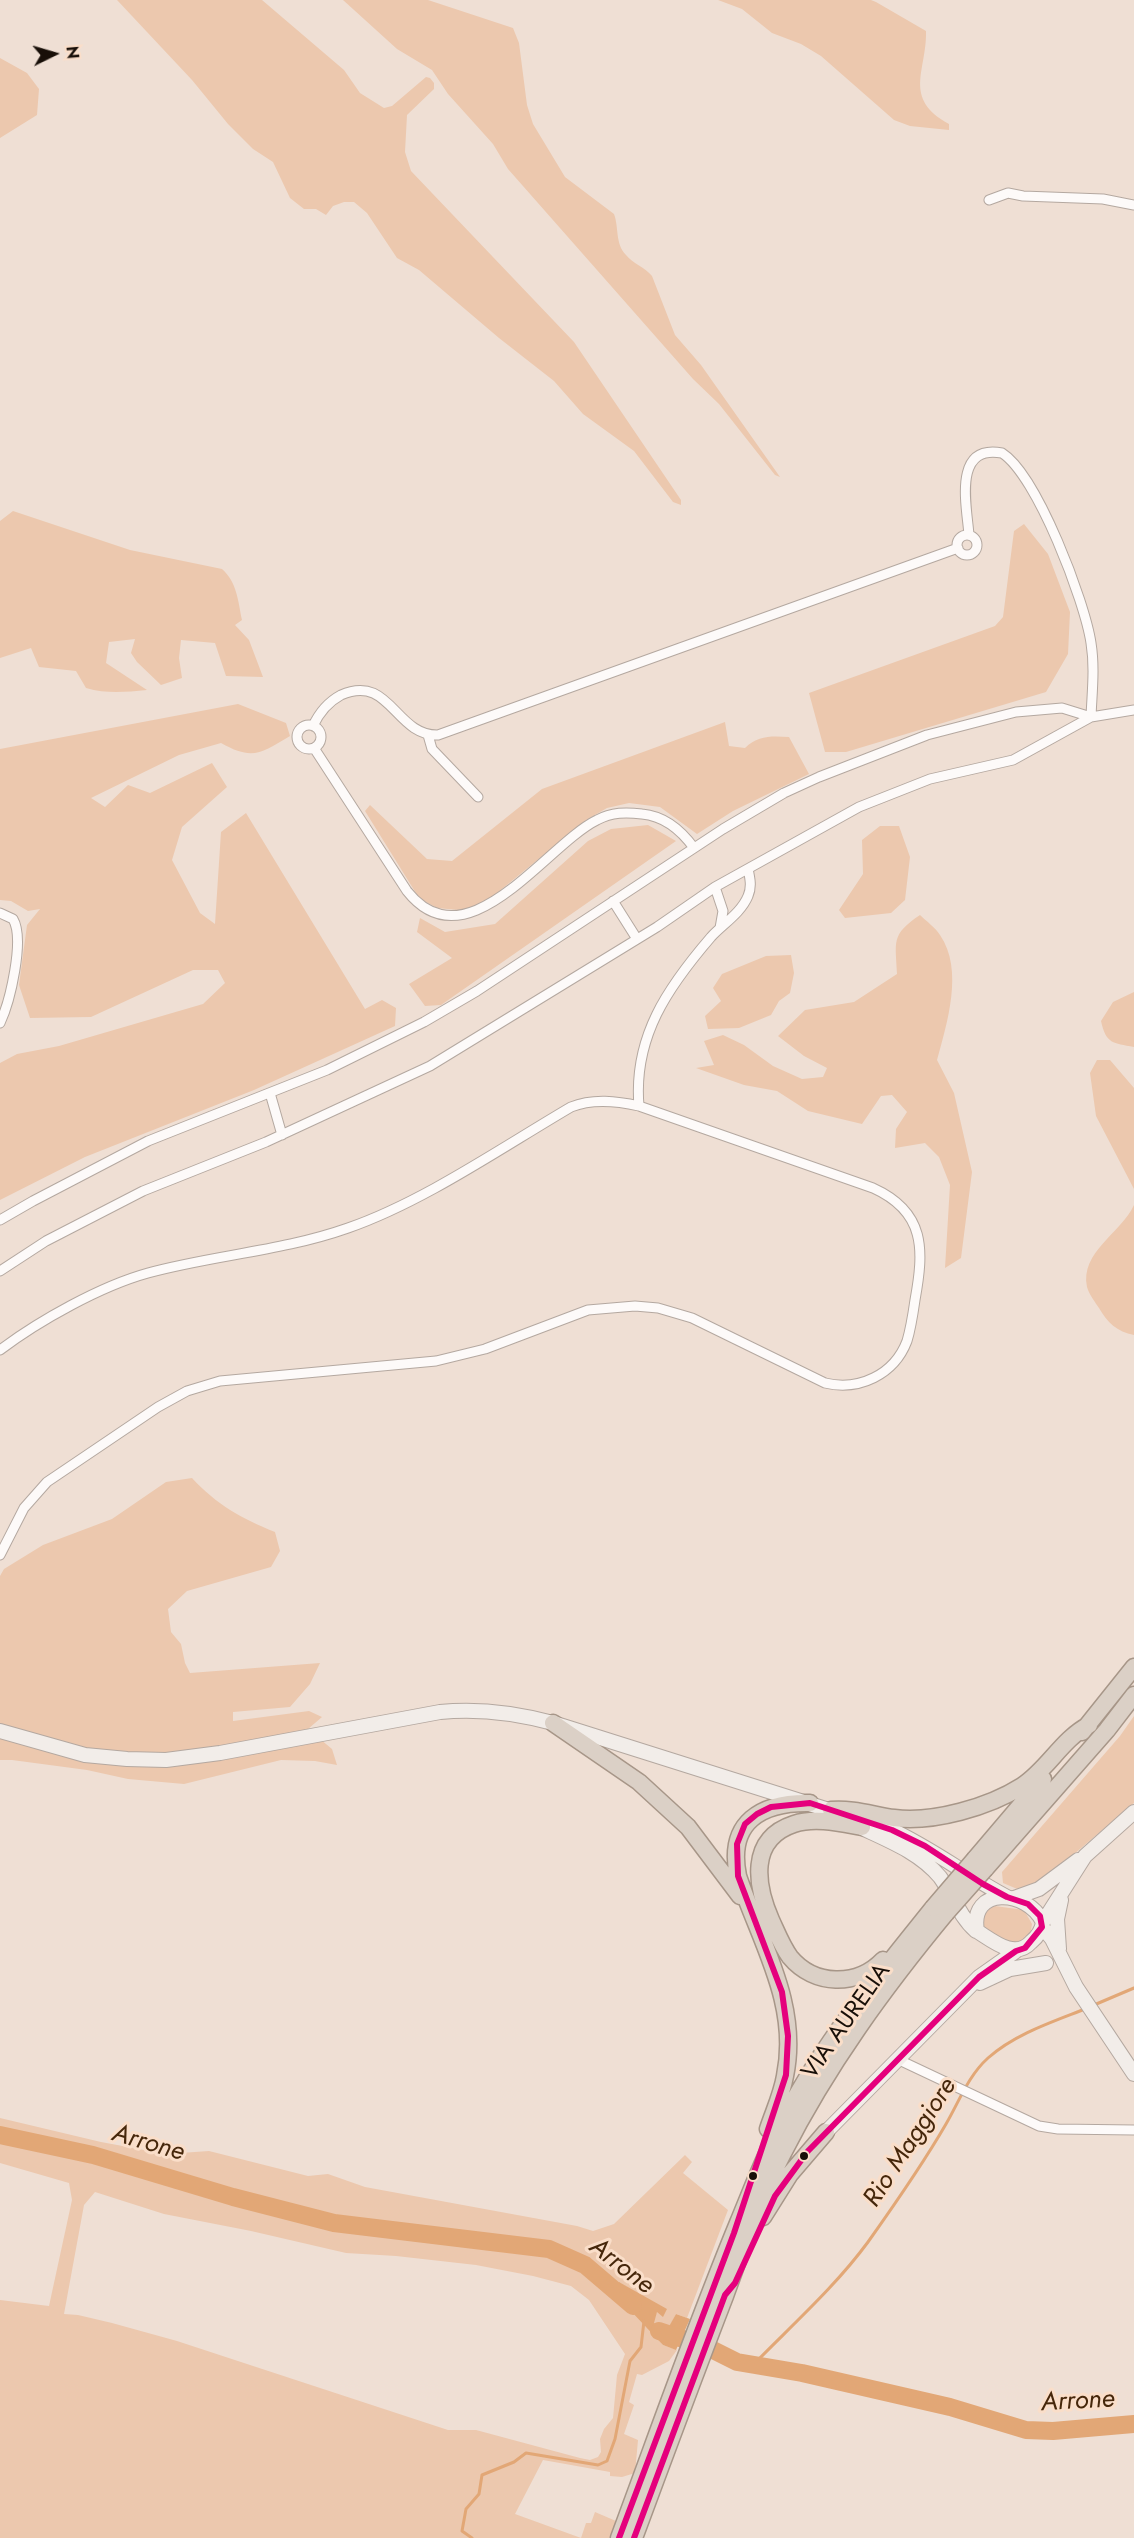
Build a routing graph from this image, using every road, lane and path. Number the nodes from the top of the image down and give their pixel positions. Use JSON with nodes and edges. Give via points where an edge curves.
{"nodes":[{"id":1,"x":989,"y":200,"type":"dead end"},
{"id":2,"x":1134,"y":205,"type":"edge"},
{"id":3,"x":969,"y":535,"type":"junction"},
{"id":4,"x":958,"y":548,"type":"junction"},
{"id":5,"x":1134,"y":710,"type":"edge"},
{"id":6,"x":1091,"y":717,"type":"junction"},
{"id":7,"x":314,"y":726,"type":"junction"},
{"id":8,"x":428,"y":735,"type":"junction"},
{"id":9,"x":314,"y":748,"type":"junction"},
{"id":10,"x":478,"y":797,"type":"dead end"},
{"id":11,"x":694,"y":848,"type":"junction"},
{"id":12,"x":748,"y":869,"type":"junction"},
{"id":13,"x":715,"y":887,"type":"junction"},
{"id":14,"x":614,"y":901,"type":"junction"},
{"id":15,"x":0,"y":913,"type":"edge"},
{"id":16,"x":720,"y":928,"type":"junction"},
{"id":17,"x":637,"y":939,"type":"junction"},
{"id":18,"x":0,"y":1023,"type":"edge"},
{"id":19,"x":270,"y":1093,"type":"junction"},
{"id":20,"x":639,"y":1106,"type":"junction"},
{"id":21,"x":282,"y":1135,"type":"junction"},
{"id":22,"x":0,"y":1220,"type":"edge"},
{"id":23,"x":0,"y":1270,"type":"edge"},
{"id":24,"x":0,"y":1350,"type":"edge"},
{"id":25,"x":0,"y":1555,"type":"edge"},
{"id":26,"x":1134,"y":1667,"type":"edge"},
{"id":27,"x":1134,"y":1695,"type":"edge"},
{"id":28,"x":553,"y":1723,"type":"junction"},
{"id":29,"x":1089,"y":1725,"type":"junction"},
{"id":30,"x":0,"y":1731,"type":"edge"},
{"id":31,"x":810,"y":1803,"type":"junction"},
{"id":32,"x":831,"y":1810,"type":"junction"},
{"id":33,"x":1134,"y":1812,"type":"edge"},
{"id":34,"x":856,"y":1823,"type":"junction"},
{"id":35,"x":1085,"y":1856,"type":"junction"},
{"id":36,"x":980,"y":1864,"type":"junction"},
{"id":37,"x":1068,"y":1881,"type":"junction"},
{"id":38,"x":1011,"y":1898,"type":"junction"},
{"id":39,"x":749,"y":1906,"type":"junction"},
{"id":40,"x":934,"y":1914,"type":"junction"},
{"id":41,"x":1043,"y":1925,"type":"junction"},
{"id":42,"x":977,"y":1931,"type":"junction"},
{"id":43,"x":1018,"y":1951,"type":"junction"},
{"id":44,"x":1059,"y":1954,"type":"junction"},
{"id":45,"x":1046,"y":1963,"type":"junction"},
{"id":46,"x":1077,"y":1990,"type":"junction"},
{"id":47,"x":967,"y":1991,"type":"junction"},
{"id":48,"x":897,"y":2059,"type":"junction"},
{"id":49,"x":1134,"y":2074,"type":"edge"},
{"id":50,"x":1133,"y":2129,"type":"edge"},
{"id":51,"x":826,"y":2132,"type":"joint"},
{"id":52,"x":734,"y":2233,"type":"junction"},
{"id":53,"x":725,"y":2295,"type":"junction"},
{"id":54,"x":705,"y":2325,"type":"junction"},
{"id":55,"x":690,"y":2364,"type":"junction"},
{"id":56,"x":619,"y":2538,"type":"edge"},
{"id":57,"x":634,"y":2538,"type":"edge"}],
"edges":[{"from":1,"to":2,"type":"street","via":[[1008,193]]},
{"from":3,"to":4,"type":"street","via":[[960,538]]},
{"from":3,"to":4,"type":"street","via":[[977,542],[976,551],[964,555]]},
{"from":3,"to":6,"type":"street","via":[[966,472],[972,461],[985,454],[1002,453],[1021,471],[1031,489],[1079,599],[1091,645]]},
{"from":4,"to":8,"type":"street","via":[[458,728]]},
{"from":5,"to":6,"type":"street"},
{"from":6,"to":11,"type":"street","via":[[1062,708],[1030,709],[927,735],[807,782]]},
{"from":6,"to":12,"type":"street","via":[[1013,760],[940,776],[882,796]]},
{"from":7,"to":8,"type":"street","via":[[321,712],[336,698],[364,691],[384,699],[413,730]]},
{"from":7,"to":9,"type":"street","via":[[321,739]]},
{"from":7,"to":9,"type":"street","via":[[301,728],[297,739],[303,748]]},
{"from":8,"to":10,"type":"street","via":[[432,748]]},
{"from":9,"to":11,"type":"street","via":[[407,891],[420,905],[442,914],[466,914],[487,906],[586,827],[612,814],[662,818]]},
{"from":11,"to":14,"type":"street"},
{"from":12,"to":13,"type":"street"},
{"from":12,"to":16,"type":"street","via":[[748,896]]},
{"from":13,"to":16,"type":"street","via":[[723,911]]},
{"from":13,"to":17,"type":"street"},
{"from":14,"to":17,"type":"street"},
{"from":14,"to":19,"type":"street","via":[[442,1012],[336,1066]]},
{"from":15,"to":18,"type":"street","via":[[13,919],[18,933],[11,988]]},
{"from":16,"to":20,"type":"street","via":[[684,972],[654,1019],[639,1065]]},
{"from":17,"to":21,"type":"street","via":[[430,1066]]},
{"from":19,"to":21,"type":"street"},
{"from":19,"to":22,"type":"street","via":[[148,1141]]},
{"from":20,"to":24,"type":"street","via":[[608,1101],[577,1105],[373,1218],[297,1243],[127,1280],[95,1293]]},
{"from":20,"to":25,"type":"street","via":[[873,1188],[903,1208],[916,1229],[921,1265],[908,1336],[891,1366],[861,1384],[830,1384],[692,1318],[658,1308],[627,1306],[588,1310],[493,1346],[436,1361],[220,1381],[186,1391],[159,1407],[43,1486],[24,1508]]},
{"from":21,"to":23,"type":"street","via":[[143,1191]]},
{"from":26,"to":29,"type":"highway","name":"VIA AURELIA"},
{"from":27,"to":36,"type":"highway","name":"VIA AURELIA","via":[[1107,1730]]},
{"from":28,"to":30,"type":"street","via":[[505,1713],[448,1711],[213,1754],[151,1760],[85,1755]]},
{"from":28,"to":31,"type":"street"},
{"from":28,"to":39,"type":"highway","via":[[639,1782],[688,1827]]},
{"from":29,"to":32,"type":"highway","via":[[1077,1731],[1031,1780],[993,1800],[919,1819]]},
{"from":29,"to":36,"type":"highway","name":"VIA AURELIA"},
{"from":31,"to":32,"type":"street"},
{"from":31,"to":39,"type":"highway","via":[[771,1807],[741,1830],[736,1860]]},
{"from":32,"to":34,"type":"street"},
{"from":33,"to":35,"type":"street"},
{"from":34,"to":38,"type":"street","via":[[883,1827],[925,1846]]},
{"from":34,"to":40,"type":"highway","via":[[802,1822],[785,1827],[768,1842],[759,1866],[759,1888],[787,1953],[801,1968],[818,1977],[854,1978],[879,1964],[915,1921]]},
{"from":34,"to":42,"type":"street","via":[[930,1867],[945,1884],[965,1920]]},
{"from":35,"to":37,"type":"street"},
{"from":35,"to":38,"type":"street","via":[[1036,1891]]},
{"from":36,"to":40,"type":"highway","name":"VIA AURELIA","bridge":true},
{"from":37,"to":41,"type":"street"},
{"from":37,"to":44,"type":"street","via":[[1058,1913]]},
{"from":38,"to":41,"type":"street","via":[[1032,1906]]},
{"from":38,"to":42,"type":"street","via":[[992,1899],[983,1905],[976,1920]]},
{"from":39,"to":52,"type":"highway","via":[[782,1992],[787,2018],[787,2068]]},
{"from":40,"to":52,"type":"highway","name":"VIA AURELIA","via":[[885,1966],[813,2067],[773,2140]]},
{"from":40,"to":53,"type":"highway","name":"VIA AURELIA","via":[[801,2119],[767,2186]]},
{"from":41,"to":43,"type":"street","via":[[1031,1943]]},
{"from":41,"to":44,"type":"street"},
{"from":42,"to":43,"type":"street"},
{"from":43,"to":45,"type":"street"},
{"from":43,"to":47,"type":"street","via":[[988,1969]]},
{"from":44,"to":46,"type":"street"},
{"from":45,"to":46,"type":"street"},
{"from":45,"to":47,"type":"street","via":[[1010,1969]]},
{"from":46,"to":49,"type":"street"},
{"from":47,"to":48,"type":"street"},
{"from":48,"to":50,"type":"street","via":[[1039,2126]]},
{"from":48,"to":51,"type":"street"},
{"from":51,"to":53,"type":"highway","via":[[775,2196],[735,2283]]},
{"from":52,"to":54,"type":"highway","name":"VIA AURELIA"},
{"from":53,"to":54,"type":"highway","name":"VIA AURELIA"},
{"from":54,"to":55,"type":"highway","name":"VIA AURELIA"},
{"from":55,"to":56,"type":"highway","name":"VIA AURELIA"},
{"from":55,"to":57,"type":"highway","name":"VIA AURELIA"}]}
